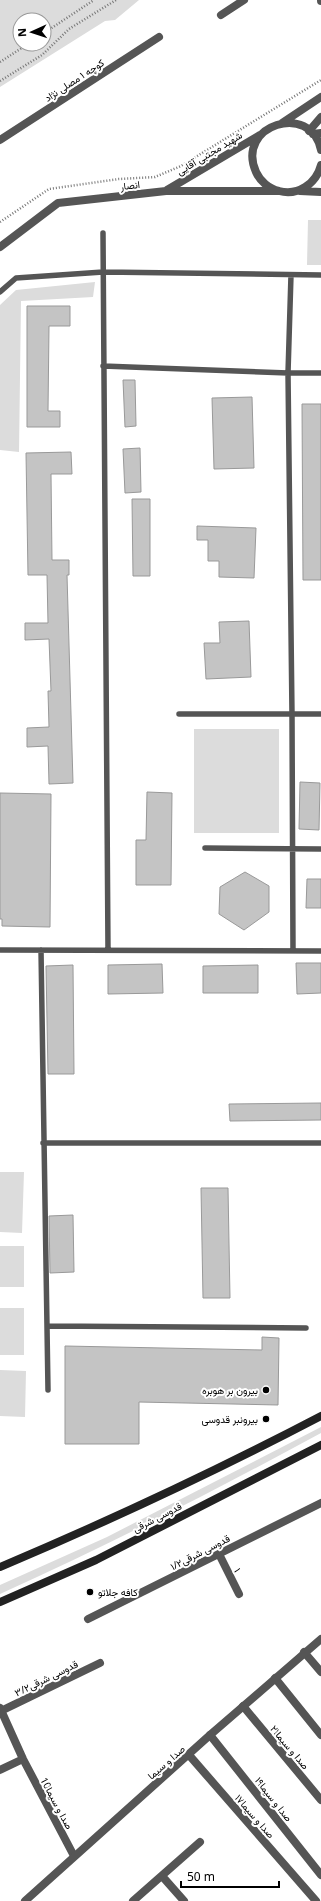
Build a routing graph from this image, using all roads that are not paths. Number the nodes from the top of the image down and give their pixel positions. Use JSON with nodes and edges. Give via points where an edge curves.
{"nodes":[{"id":1,"x":244,"y":0,"type":"edge"},
{"id":2,"x":221,"y":15,"type":"dead end"},
{"id":3,"x":159,"y":37,"type":"dead end"},
{"id":4,"x":321,"y":98,"type":"edge"},
{"id":5,"x":321,"y":117,"type":"edge"},
{"id":6,"x":282,"y":123,"type":"junction"},
{"id":7,"x":262,"y":133,"type":"junction"},
{"id":8,"x":314,"y":133,"type":"edge"},
{"id":9,"x":0,"y":140,"type":"edge"},
{"id":10,"x":321,"y":150,"type":"edge"},
{"id":11,"x":321,"y":168,"type":"edge"},
{"id":12,"x":166,"y":191,"type":"junction"},
{"id":13,"x":278,"y":191,"type":"junction"},
{"id":14,"x":299,"y":191,"type":"junction"},
{"id":15,"x":321,"y":192,"type":"edge"},
{"id":16,"x":103,"y":233,"type":"dead end"},
{"id":17,"x":0,"y":247,"type":"edge"},
{"id":18,"x":103,"y":272,"type":"junction"},
{"id":19,"x":291,"y":275,"type":"junction"},
{"id":20,"x":321,"y":275,"type":"edge"},
{"id":21,"x":0,"y":292,"type":"edge"},
{"id":22,"x":103,"y":366,"type":"junction"},
{"id":23,"x":288,"y":373,"type":"junction"},
{"id":24,"x":321,"y":373,"type":"edge"},
{"id":25,"x":179,"y":714,"type":"dead end"},
{"id":26,"x":292,"y":714,"type":"junction"},
{"id":27,"x":321,"y":714,"type":"edge"},
{"id":28,"x":205,"y":848,"type":"dead end"},
{"id":29,"x":292,"y":849,"type":"junction"},
{"id":30,"x":321,"y":849,"type":"edge"},
{"id":31,"x":0,"y":950,"type":"edge"},
{"id":32,"x":41,"y":950,"type":"junction"},
{"id":33,"x":108,"y":950,"type":"junction"},
{"id":34,"x":293,"y":951,"type":"junction"},
{"id":35,"x":321,"y":951,"type":"edge"},
{"id":36,"x":43,"y":1143,"type":"junction"},
{"id":37,"x":321,"y":1143,"type":"edge"},
{"id":38,"x":47,"y":1326,"type":"junction"},
{"id":39,"x":306,"y":1328,"type":"dead end"},
{"id":40,"x":48,"y":1390,"type":"dead end"},
{"id":41,"x":321,"y":1416,"type":"edge"},
{"id":42,"x":321,"y":1445,"type":"edge"},
{"id":43,"x":321,"y":1502,"type":"edge"},
{"id":44,"x":219,"y":1554,"type":"junction"},
{"id":45,"x":0,"y":1567,"type":"edge"},
{"id":46,"x":239,"y":1594,"type":"dead end"},
{"id":47,"x":0,"y":1602,"type":"edge"},
{"id":48,"x":88,"y":1619,"type":"dead end"},
{"id":49,"x":321,"y":1639,"type":"edge"},
{"id":50,"x":304,"y":1652,"type":"junction"},
{"id":51,"x":100,"y":1663,"type":"dead end"},
{"id":52,"x":321,"y":1672,"type":"edge"},
{"id":53,"x":275,"y":1678,"type":"junction"},
{"id":54,"x":243,"y":1706,"type":"junction"},
{"id":55,"x":1,"y":1709,"type":"edge"},
{"id":56,"x":210,"y":1735,"type":"junction"},
{"id":57,"x":321,"y":1735,"type":"edge"},
{"id":58,"x":189,"y":1755,"type":"junction"},
{"id":59,"x":23,"y":1759,"type":"junction"},
{"id":60,"x":0,"y":1770,"type":"edge"},
{"id":61,"x":321,"y":1800,"type":"edge"},
{"id":62,"x":200,"y":1842,"type":"dead end"},
{"id":63,"x":74,"y":1856,"type":"junction"},
{"id":64,"x":321,"y":1875,"type":"edge"},
{"id":65,"x":162,"y":1876,"type":"junction"},
{"id":66,"x":25,"y":1901,"type":"edge"},
{"id":67,"x":133,"y":1901,"type":"edge"},
{"id":68,"x":184,"y":1901,"type":"edge"},
{"id":69,"x":316,"y":1901,"type":"edge"}],
"edges":[{"from":1,"to":2,"type":"street"},
{"from":3,"to":9,"type":"street","name":"کوچه ۱ مصلی نژاد"},
{"from":4,"to":6,"type":"street"},
{"from":5,"to":8,"type":"street"},
{"from":6,"to":7,"type":"street","name":"شهید مجتبی آقایی"},
{"from":6,"to":8,"type":"street","via":[[296,124]]},
{"from":7,"to":12,"type":"street","name":"شهید مجتبی آقایی"},
{"from":7,"to":13,"type":"street","via":[[253,155],[254,167],[267,186]]},
{"from":8,"to":10,"type":"street"},
{"from":11,"to":14,"type":"street","via":[[308,186]]},
{"from":12,"to":13,"type":"street","name":"انصار"},
{"from":12,"to":17,"type":"street","name":"انصار","via":[[58,203]]},
{"from":13,"to":14,"type":"street","name":"انصار"},
{"from":14,"to":15,"type":"street"},
{"from":16,"to":18,"type":"lane"},
{"from":18,"to":19,"type":"lane"},
{"from":18,"to":21,"type":"lane","via":[[16,278]]},
{"from":18,"to":22,"type":"lane"},
{"from":19,"to":20,"type":"lane"},
{"from":19,"to":23,"type":"lane"},
{"from":22,"to":23,"type":"lane"},
{"from":22,"to":33,"type":"lane"},
{"from":23,"to":24,"type":"lane"},
{"from":23,"to":26,"type":"lane"},
{"from":25,"to":26,"type":"lane"},
{"from":26,"to":27,"type":"lane"},
{"from":26,"to":29,"type":"lane"},
{"from":28,"to":29,"type":"lane"},
{"from":29,"to":30,"type":"lane"},
{"from":29,"to":34,"type":"lane"},
{"from":31,"to":32,"type":"lane"},
{"from":32,"to":33,"type":"lane"},
{"from":32,"to":36,"type":"lane"},
{"from":33,"to":34,"type":"lane"},
{"from":34,"to":35,"type":"lane"},
{"from":36,"to":37,"type":"lane"},
{"from":36,"to":38,"type":"lane"},
{"from":38,"to":39,"type":"lane"},
{"from":38,"to":40,"type":"lane"},
{"from":41,"to":45,"type":"main road","name":"قدوسی شرقی","via":[[228,1464],[84,1532]]},
{"from":42,"to":47,"type":"main road","name":"قدوسی شرقی","via":[[96,1560]]},
{"from":43,"to":44,"type":"street","name":"قدوسی شرقی۱/۲"},
{"from":44,"to":46,"type":"street","name":"۱"},
{"from":44,"to":48,"type":"street","name":"قدوسی شرقی۱/۲"},
{"from":49,"to":50,"type":"street","name":"صدا و سیما"},
{"from":50,"to":52,"type":"street"},
{"from":50,"to":53,"type":"street","name":"صدا و سیما"},
{"from":51,"to":55,"type":"street","name":"قدوسی شرقی۳/۲"},
{"from":53,"to":54,"type":"street","name":"صدا و سیما"},
{"from":53,"to":57,"type":"street"},
{"from":54,"to":56,"type":"street","name":"صدا و سیما"},
{"from":54,"to":61,"type":"street","name":"صدا و سیما۲۱"},
{"from":55,"to":59,"type":"street","name":"10صدا و سیما"},
{"from":56,"to":58,"type":"street","name":"صدا و سیما"},
{"from":56,"to":64,"type":"street","name":"صدا و سیما۱۹"},
{"from":58,"to":63,"type":"street","name":"صدا و سیما"},
{"from":58,"to":69,"type":"street","name":"صدا و سیما۱۷"},
{"from":59,"to":60,"type":"street"},
{"from":59,"to":63,"type":"street","name":"10صدا و سیما"},
{"from":62,"to":65,"type":"street"},
{"from":63,"to":66,"type":"street","name":"صدا و سیما"},
{"from":65,"to":67,"type":"street"},
{"from":65,"to":68,"type":"street"}]}
